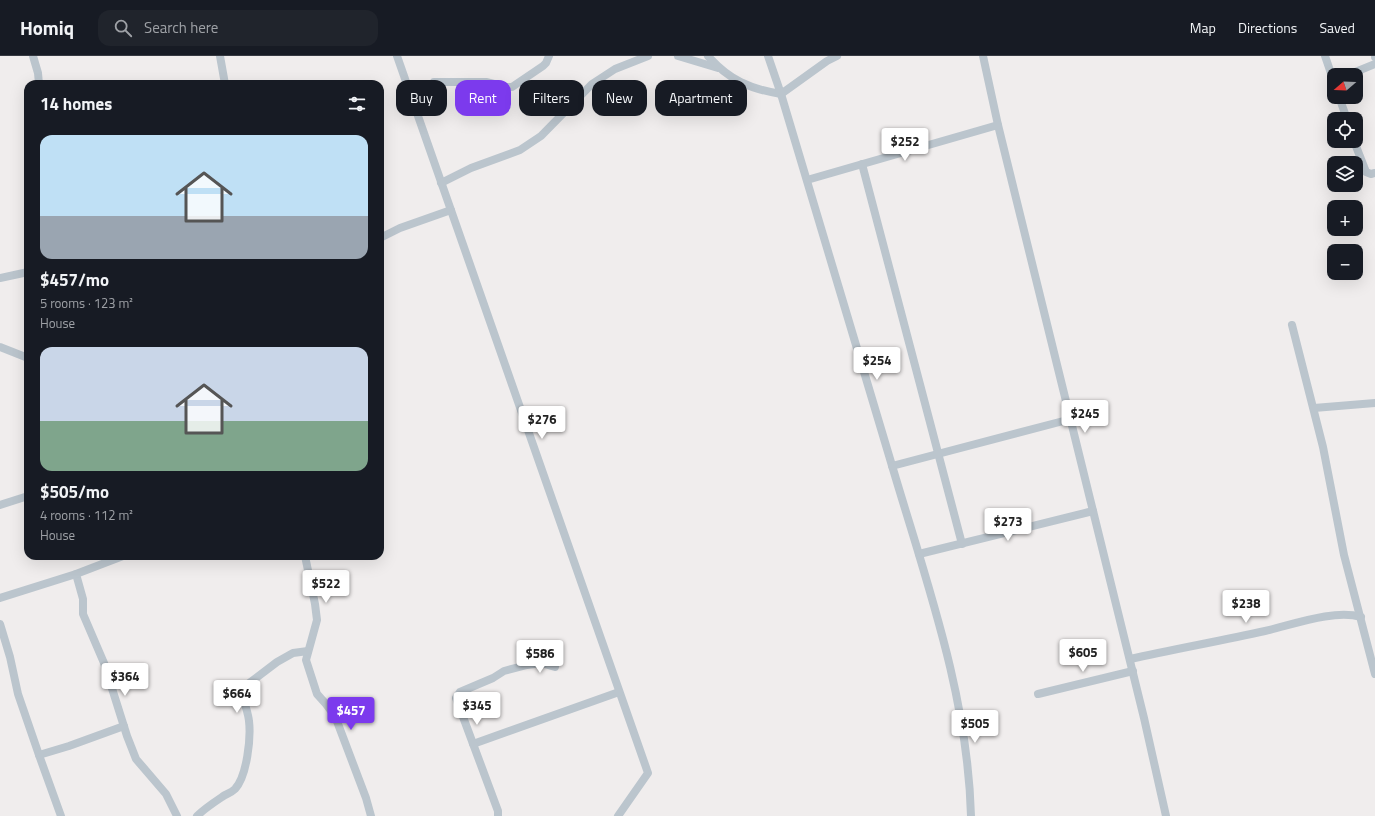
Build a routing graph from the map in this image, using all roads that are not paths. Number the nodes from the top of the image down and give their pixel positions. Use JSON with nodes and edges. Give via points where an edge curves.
{"nodes":[{"id":1,"x":33,"y":56,"type":"edge"},
{"id":2,"x":220,"y":56,"type":"edge"},
{"id":3,"x":397,"y":56,"type":"edge"},
{"id":4,"x":549,"y":56,"type":"edge"},
{"id":5,"x":648,"y":56,"type":"edge"},
{"id":6,"x":678,"y":56,"type":"edge"},
{"id":7,"x":708,"y":56,"type":"edge"},
{"id":8,"x":768,"y":56,"type":"edge"},
{"id":9,"x":837,"y":56,"type":"edge"},
{"id":10,"x":983,"y":56,"type":"edge"},
{"id":11,"x":1325,"y":56,"type":"edge"},
{"id":12,"x":826,"y":59,"type":"edge"},
{"id":13,"x":1375,"y":64,"type":"edge"},
{"id":14,"x":719,"y":68,"type":"junction"},
{"id":15,"x":1329,"y":68,"type":"edge"},
{"id":16,"x":1363,"y":69,"type":"edge"},
{"id":17,"x":39,"y":80,"type":"edge"},
{"id":18,"x":225,"y":80,"type":"edge"},
{"id":19,"x":447,"y":82,"type":"edge"},
{"id":20,"x":781,"y":94,"type":"junction"},
{"id":21,"x":998,"y":125,"type":"junction"},
{"id":22,"x":1357,"y":148,"type":"edge"},
{"id":23,"x":862,"y":164,"type":"junction"},
{"id":24,"x":1375,"y":173,"type":"edge"},
{"id":25,"x":807,"y":180,"type":"junction"},
{"id":26,"x":441,"y":183,"type":"junction"},
{"id":27,"x":451,"y":210,"type":"junction"},
{"id":28,"x":384,"y":236,"type":"edge"},
{"id":29,"x":24,"y":273,"type":"edge"},
{"id":30,"x":0,"y":278,"type":"edge"},
{"id":31,"x":1292,"y":325,"type":"dead end"},
{"id":32,"x":0,"y":347,"type":"edge"},
{"id":33,"x":24,"y":357,"type":"edge"},
{"id":34,"x":1375,"y":403,"type":"edge"},
{"id":35,"x":1314,"y":408,"type":"junction"},
{"id":36,"x":1071,"y":419,"type":"junction"},
{"id":37,"x":938,"y":454,"type":"junction"},
{"id":38,"x":892,"y":466,"type":"junction"},
{"id":39,"x":24,"y":497,"type":"edge"},
{"id":40,"x":0,"y":505,"type":"edge"},
{"id":41,"x":1093,"y":511,"type":"junction"},
{"id":42,"x":962,"y":544,"type":"junction"},
{"id":43,"x":919,"y":554,"type":"junction"},
{"id":44,"x":113,"y":560,"type":"edge"},
{"id":45,"x":306,"y":560,"type":"edge"},
{"id":46,"x":76,"y":574,"type":"junction"},
{"id":47,"x":0,"y":598,"type":"edge"},
{"id":48,"x":1361,"y":617,"type":"junction"},
{"id":49,"x":0,"y":624,"type":"edge"},
{"id":50,"x":308,"y":651,"type":"junction"},
{"id":51,"x":1130,"y":659,"type":"junction"},
{"id":52,"x":555,"y":668,"type":"dead end"},
{"id":53,"x":1133,"y":671,"type":"junction"},
{"id":54,"x":1375,"y":674,"type":"edge"},
{"id":55,"x":619,"y":692,"type":"junction"},
{"id":56,"x":1038,"y":694,"type":"dead end"},
{"id":57,"x":124,"y":726,"type":"junction"},
{"id":58,"x":473,"y":744,"type":"junction"},
{"id":59,"x":39,"y":755,"type":"junction"},
{"id":60,"x":62,"y":816,"type":"edge"},
{"id":61,"x":177,"y":816,"type":"edge"},
{"id":62,"x":197,"y":816,"type":"edge"},
{"id":63,"x":371,"y":816,"type":"edge"},
{"id":64,"x":498,"y":816,"type":"edge"},
{"id":65,"x":618,"y":816,"type":"edge"},
{"id":66,"x":971,"y":816,"type":"edge"},
{"id":67,"x":1166,"y":816,"type":"edge"}],
"edges":[{"from":1,"to":17,"type":"street"},
{"from":2,"to":18,"type":"street"},
{"from":3,"to":26,"type":"street"},
{"from":4,"to":19,"type":"street","via":[[546,63],[512,87],[486,82]]},
{"from":5,"to":26,"type":"street","via":[[614,69],[592,84],[541,136],[520,150]]},
{"from":6,"to":14,"type":"street"},
{"from":7,"to":14,"type":"street"},
{"from":8,"to":20,"type":"street"},
{"from":9,"to":12,"type":"street"},
{"from":10,"to":21,"type":"street"},
{"from":11,"to":15,"type":"street"},
{"from":12,"to":20,"type":"street"},
{"from":13,"to":16,"type":"street"},
{"from":14,"to":20,"type":"street","via":[[744,84]]},
{"from":20,"to":25,"type":"street"},
{"from":21,"to":23,"type":"street"},
{"from":21,"to":36,"type":"street"},
{"from":22,"to":24,"type":"street","via":[[1366,172]]},
{"from":23,"to":25,"type":"street"},
{"from":23,"to":37,"type":"street"},
{"from":25,"to":38,"type":"street"},
{"from":26,"to":27,"type":"street"},
{"from":27,"to":28,"type":"street"},
{"from":27,"to":55,"type":"street"},
{"from":29,"to":30,"type":"street"},
{"from":31,"to":35,"type":"street"},
{"from":32,"to":33,"type":"street"},
{"from":34,"to":35,"type":"street"},
{"from":35,"to":48,"type":"street","via":[[1344,554]]},
{"from":36,"to":37,"type":"street"},
{"from":36,"to":41,"type":"street"},
{"from":37,"to":38,"type":"street"},
{"from":37,"to":42,"type":"street"},
{"from":38,"to":43,"type":"street"},
{"from":39,"to":40,"type":"street"},
{"from":41,"to":42,"type":"street"},
{"from":41,"to":51,"type":"street"},
{"from":42,"to":43,"type":"street"},
{"from":43,"to":66,"type":"street","via":[[940,626],[964,735]]},
{"from":44,"to":46,"type":"street"},
{"from":45,"to":50,"type":"street","via":[[317,620]]},
{"from":46,"to":47,"type":"street"},
{"from":46,"to":57,"type":"street","via":[[84,614],[104,663]]},
{"from":48,"to":51,"type":"street","via":[[1334,614]]},
{"from":48,"to":54,"type":"street"},
{"from":49,"to":59,"type":"street","via":[[18,694]]},
{"from":50,"to":62,"type":"street","via":[[293,653],[244,687],[242,693],[249,720],[248,756],[239,782],[230,793]]},
{"from":50,"to":63,"type":"street","via":[[306,660],[310,677],[317,694],[335,716]]},
{"from":51,"to":53,"type":"street"},
{"from":52,"to":58,"type":"street","via":[[541,663],[522,666],[460,692],[456,698]]},
{"from":53,"to":56,"type":"street"},
{"from":53,"to":67,"type":"street"},
{"from":55,"to":58,"type":"street"},
{"from":55,"to":65,"type":"street","via":[[648,773]]},
{"from":57,"to":59,"type":"street"},
{"from":57,"to":61,"type":"street","via":[[136,759],[166,794]]},
{"from":58,"to":64,"type":"street"},
{"from":59,"to":60,"type":"street"}]}
